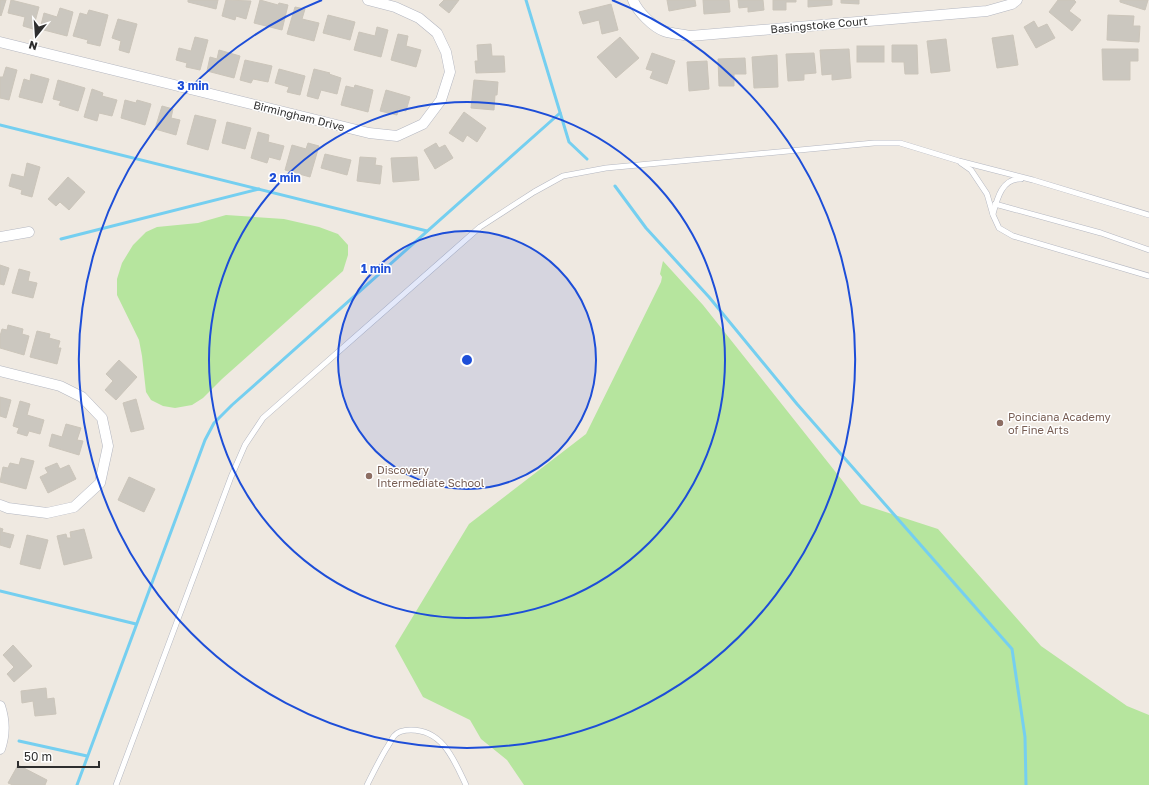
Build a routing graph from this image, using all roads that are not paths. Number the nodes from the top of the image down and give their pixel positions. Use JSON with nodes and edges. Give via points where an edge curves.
{"nodes":[{"id":1,"x":368,"y":0,"type":"edge"},
{"id":2,"x":633,"y":0,"type":"edge"},
{"id":3,"x":1017,"y":0,"type":"edge"},
{"id":4,"x":0,"y":42,"type":"edge"},
{"id":5,"x":959,"y":161,"type":"junction"},
{"id":6,"x":1033,"y":180,"type":"junction"},
{"id":7,"x":996,"y":204,"type":"junction"},
{"id":8,"x":993,"y":215,"type":"junction"},
{"id":9,"x":1149,"y":215,"type":"edge"},
{"id":10,"x":29,"y":232,"type":"dead end"},
{"id":11,"x":0,"y":237,"type":"edge"},
{"id":12,"x":1149,"y":250,"type":"edge"},
{"id":13,"x":1149,"y":276,"type":"edge"},
{"id":14,"x":0,"y":371,"type":"edge"},
{"id":15,"x":0,"y":506,"type":"edge"},
{"id":16,"x":0,"y":706,"type":"edge"},
{"id":17,"x":0,"y":749,"type":"edge"},
{"id":18,"x":116,"y":785,"type":"edge"},
{"id":19,"x":367,"y":785,"type":"edge"},
{"id":20,"x":466,"y":785,"type":"edge"}],
"edges":[{"from":1,"to":4,"type":"street","name":"Birmingham Drive","via":[[395,7],[420,18],[437,34],[446,52],[450,72],[442,100],[423,124],[397,136],[369,133]]},
{"from":2,"to":3,"type":"street","name":"Basingstoke Court","via":[[647,20],[664,31],[690,36],[987,10],[1012,4]]},
{"from":5,"to":6,"type":"lane"},
{"from":5,"to":8,"type":"lane","via":[[971,170],[987,194]]},
{"from":5,"to":18,"type":"lane","via":[[900,143],[874,142],[606,168],[563,176],[480,227],[263,418],[245,445]]},
{"from":6,"to":7,"type":"lane","via":[[1015,179],[1004,186]]},
{"from":6,"to":9,"type":"lane"},
{"from":7,"to":8,"type":"lane"},
{"from":7,"to":12,"type":"lane","via":[[1101,233]]},
{"from":8,"to":13,"type":"lane","via":[[999,228],[1013,236]]},
{"from":10,"to":11,"type":"street"},
{"from":14,"to":15,"type":"street","via":[[60,386],[82,397],[102,418],[108,446],[100,483],[74,507],[46,513]]},
{"from":16,"to":17,"type":"street","via":[[4,724]]},
{"from":19,"to":20,"type":"lane","via":[[394,735],[408,730],[422,731],[437,738],[450,754]]}]}
